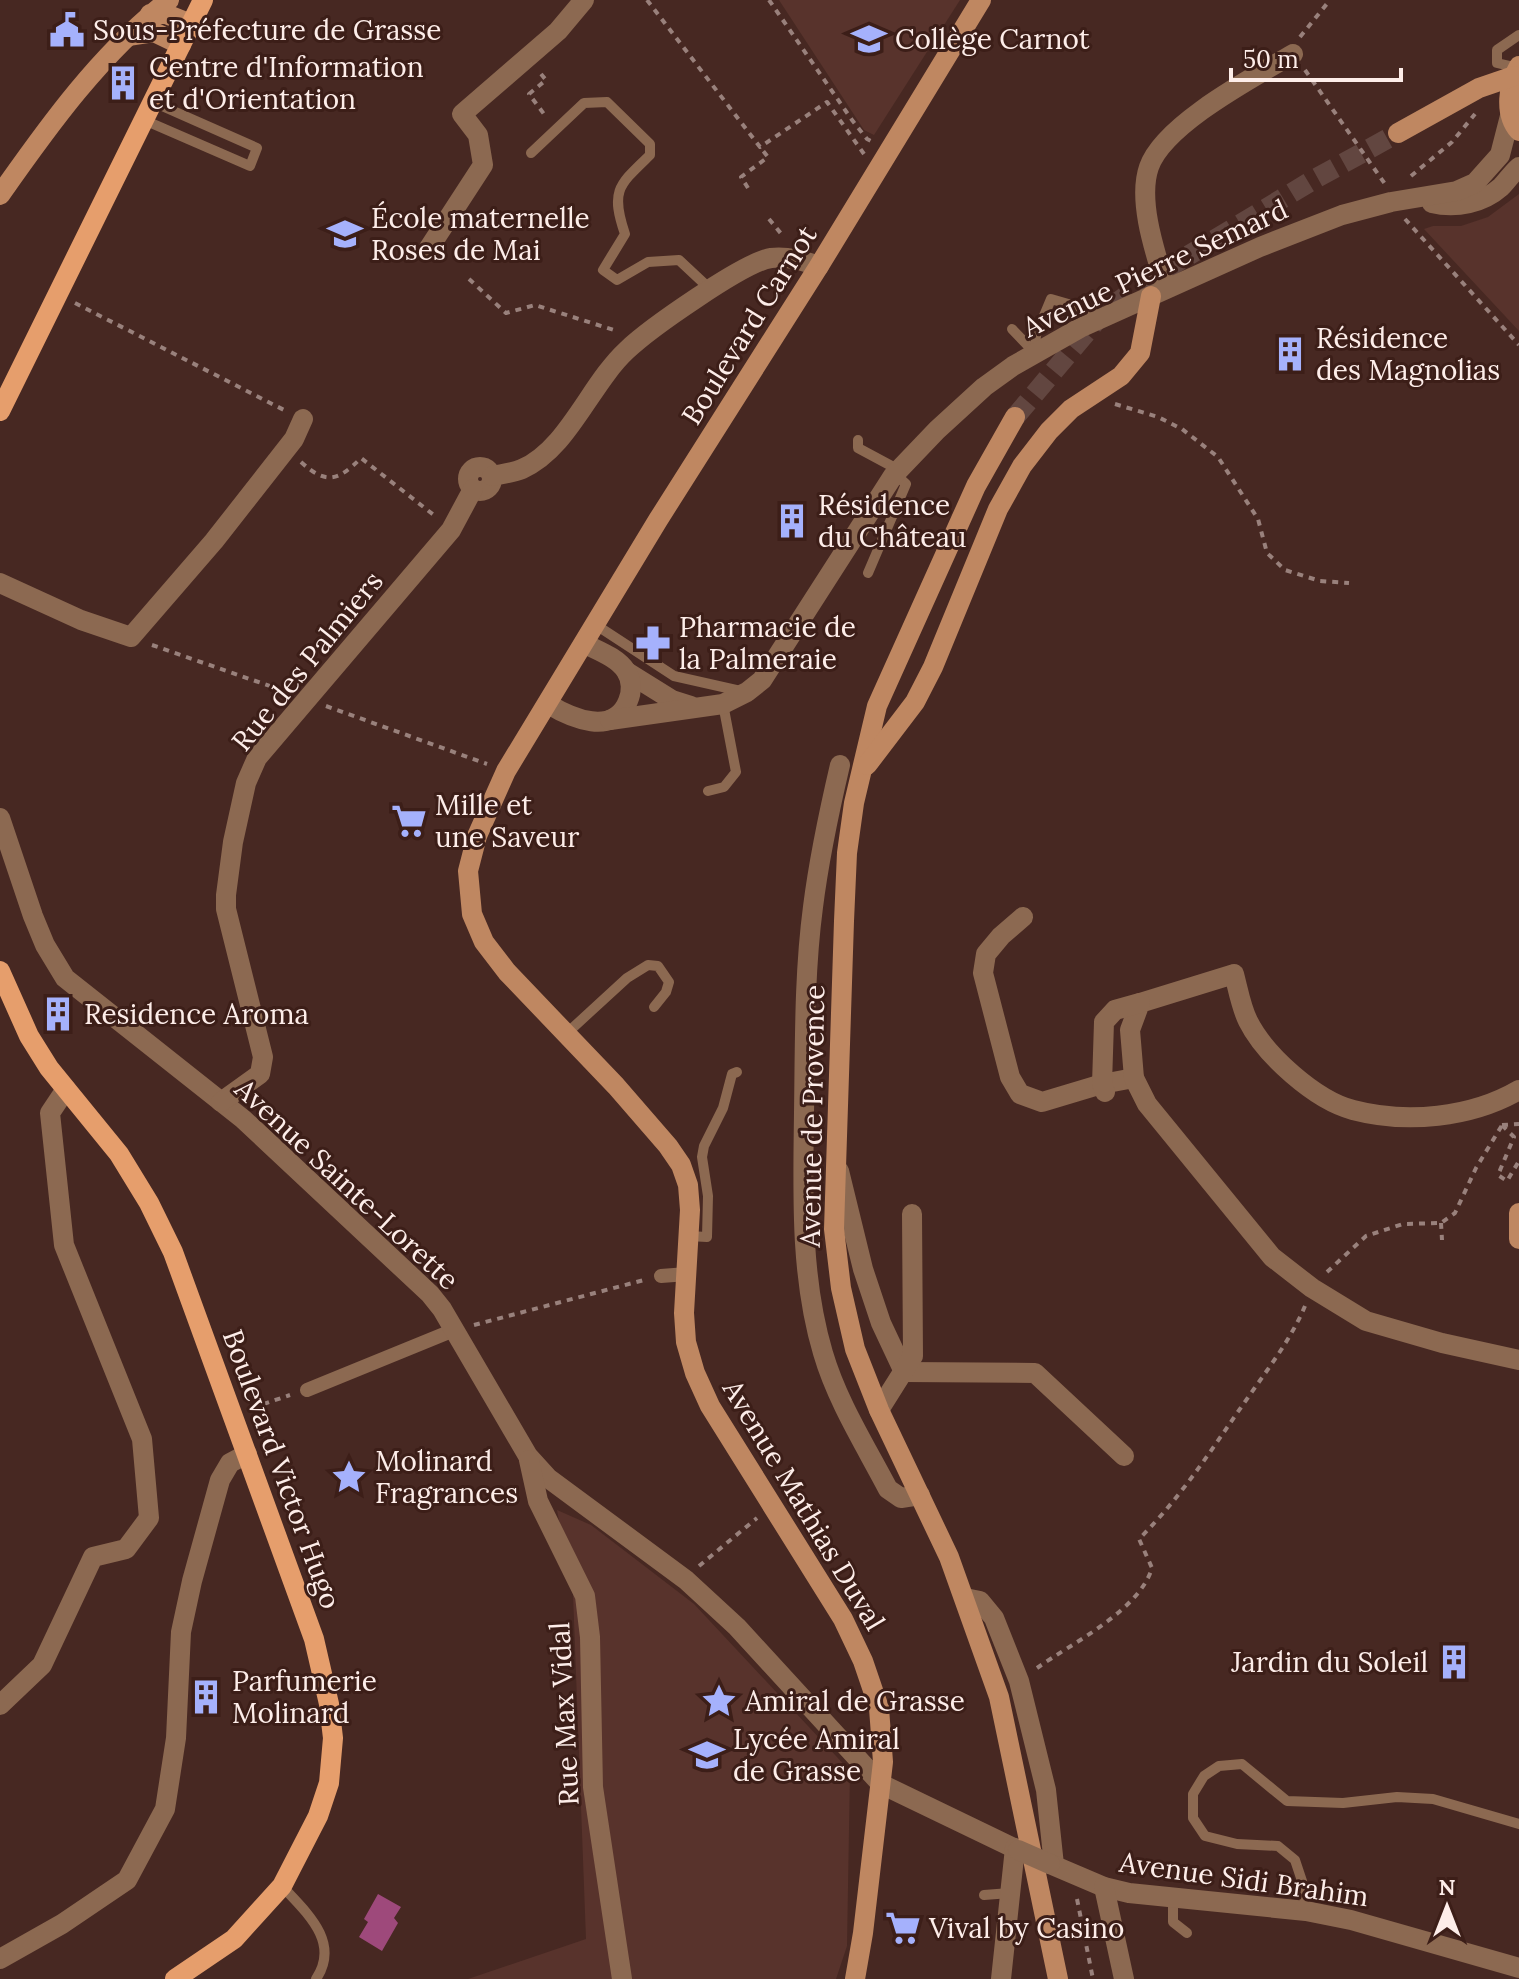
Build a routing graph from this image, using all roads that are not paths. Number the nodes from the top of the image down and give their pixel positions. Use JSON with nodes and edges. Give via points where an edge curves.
{"nodes":[{"id":1,"x":169,"y":0,"type":"edge"},
{"id":2,"x":203,"y":0,"type":"edge"},
{"id":3,"x":584,"y":0,"type":"edge"},
{"id":4,"x":981,"y":0,"type":"edge"},
{"id":5,"x":150,"y":14,"type":"junction"},
{"id":6,"x":191,"y":24,"type":"junction"},
{"id":7,"x":1519,"y":35,"type":"edge"},
{"id":8,"x":128,"y":36,"type":"junction"},
{"id":9,"x":181,"y":45,"type":"junction"},
{"id":10,"x":1293,"y":54,"type":"road end"},
{"id":11,"x":1517,"y":70,"type":"edge"},
{"id":12,"x":148,"y":111,"type":"junction"},
{"id":13,"x":1515,"y":123,"type":"edge"},
{"id":14,"x":1398,"y":133,"type":"tunnel mouth"},
{"id":15,"x":531,"y":153,"type":"dead end"},
{"id":16,"x":1519,"y":167,"type":"edge"},
{"id":17,"x":1407,"y":190,"type":"junction"},
{"id":18,"x":0,"y":195,"type":"edge"},
{"id":19,"x":429,"y":248,"type":"dead end"},
{"id":20,"x":819,"y":266,"type":"junction"},
{"id":21,"x":710,"y":289,"type":"junction"},
{"id":22,"x":1159,"y":292,"type":"junction"},
{"id":23,"x":1102,"y":318,"type":"junction"},
{"id":24,"x":1012,"y":329,"type":"dead end"},
{"id":25,"x":1035,"y":353,"type":"junction"},
{"id":26,"x":0,"y":411,"type":"edge"},
{"id":27,"x":1015,"y":417,"type":"tunnel mouth"},
{"id":28,"x":303,"y":419,"type":"road end"},
{"id":29,"x":858,"y":440,"type":"dead end"},
{"id":30,"x":897,"y":472,"type":"junction"},
{"id":31,"x":940,"y":569,"type":"junction"},
{"id":32,"x":868,"y":573,"type":"dead end"},
{"id":33,"x":0,"y":583,"type":"edge"},
{"id":34,"x":590,"y":634,"type":"junction"},
{"id":35,"x":650,"y":663,"type":"junction"},
{"id":36,"x":634,"y":677,"type":"junction"},
{"id":37,"x":563,"y":679,"type":"joint"},
{"id":38,"x":747,"y":692,"type":"junction"},
{"id":39,"x":548,"y":704,"type":"junction"},
{"id":40,"x":723,"y":704,"type":"junction"},
{"id":41,"x":695,"y":707,"type":"junction"},
{"id":42,"x":905,"y":715,"type":"junction"},
{"id":43,"x":610,"y":720,"type":"junction"},
{"id":44,"x":840,"y":765,"type":"dead end"},
{"id":45,"x":862,"y":772,"type":"junction"},
{"id":46,"x":708,"y":791,"type":"dead end"},
{"id":47,"x":0,"y":818,"type":"edge"},
{"id":48,"x":1023,"y":917,"type":"dead end"},
{"id":49,"x":0,"y":971,"type":"edge"},
{"id":50,"x":1140,"y":1003,"type":"junction"},
{"id":51,"x":654,"y":1007,"type":"dead end"},
{"id":52,"x":566,"y":1034,"type":"junction"},
{"id":53,"x":737,"y":1072,"type":"dead end"},
{"id":54,"x":1134,"y":1078,"type":"junction"},
{"id":55,"x":1103,"y":1088,"type":"junction"},
{"id":56,"x":66,"y":1089,"type":"junction"},
{"id":57,"x":1519,"y":1090,"type":"edge"},
{"id":58,"x":221,"y":1102,"type":"junction"},
{"id":59,"x":836,"y":1155,"type":"junction"},
{"id":60,"x":1519,"y":1213,"type":"edge"},
{"id":61,"x":912,"y":1214,"type":"dead end"},
{"id":62,"x":689,"y":1236,"type":"junction"},
{"id":63,"x":1519,"y":1239,"type":"edge"},
{"id":64,"x":687,"y":1274,"type":"junction"},
{"id":65,"x":661,"y":1276,"type":"road end"},
{"id":66,"x":454,"y":1330,"type":"junction"},
{"id":67,"x":1519,"y":1360,"type":"edge"},
{"id":68,"x":904,"y":1372,"type":"junction"},
{"id":69,"x":307,"y":1390,"type":"road end"},
{"id":70,"x":879,"y":1410,"type":"junction"},
{"id":71,"x":247,"y":1454,"type":"junction"},
{"id":72,"x":528,"y":1456,"type":"junction"},
{"id":73,"x":1124,"y":1456,"type":"dead end"},
{"id":74,"x":920,"y":1495,"type":"junction"},
{"id":75,"x":965,"y":1598,"type":"junction"},
{"id":76,"x":0,"y":1705,"type":"edge"},
{"id":77,"x":881,"y":1784,"type":"junction"},
{"id":78,"x":1519,"y":1824,"type":"edge"},
{"id":79,"x":1013,"y":1847,"type":"junction"},
{"id":80,"x":1052,"y":1864,"type":"junction"},
{"id":81,"x":1011,"y":1884,"type":"junction"},
{"id":82,"x":282,"y":1886,"type":"junction"},
{"id":83,"x":1104,"y":1887,"type":"junction"},
{"id":84,"x":984,"y":1895,"type":"dead end"},
{"id":85,"x":1173,"y":1898,"type":"junction"},
{"id":86,"x":1306,"y":1911,"type":"junction"},
{"id":87,"x":1187,"y":1933,"type":"dead end"},
{"id":88,"x":0,"y":1959,"type":"edge"},
{"id":89,"x":1519,"y":1968,"type":"edge"},
{"id":90,"x":175,"y":1979,"type":"edge"},
{"id":91,"x":316,"y":1979,"type":"edge"},
{"id":92,"x":622,"y":1979,"type":"edge"},
{"id":93,"x":855,"y":1979,"type":"edge"},
{"id":94,"x":1001,"y":1979,"type":"edge"},
{"id":95,"x":1058,"y":1979,"type":"edge"},
{"id":96,"x":1124,"y":1979,"type":"edge"}],
"edges":[{"from":1,"to":5,"type":"main road"},
{"from":2,"to":6,"type":"main road"},
{"from":3,"to":19,"type":"street","via":[[558,31],[462,114],[478,135],[483,165]]},
{"from":4,"to":20,"type":"main road","name":"Boulevard Carnot"},
{"from":5,"to":6,"type":"main road"},
{"from":5,"to":8,"type":"main road"},
{"from":6,"to":9,"type":"main road"},
{"from":7,"to":11,"type":"lane","via":[[1497,50],[1497,63]]},
{"from":8,"to":9,"type":"main road","via":[[154,32]]},
{"from":8,"to":18,"type":"main road"},
{"from":9,"to":12,"type":"main road"},
{"from":10,"to":22,"type":"street","via":[[1208,105],[1159,148],[1148,169],[1147,199]]},
{"from":11,"to":13,"type":"main road","via":[[1509,102]]},
{"from":11,"to":14,"type":"main road"},
{"from":12,"to":12,"type":"lane","via":[[250,166],[257,148]]},
{"from":12,"to":26,"type":"main road"},
{"from":13,"to":17,"type":"street","name":"Avenue Pierre Semard","via":[[1500,155],[1475,183],[1457,191]]},
{"from":15,"to":21,"type":"lane","via":[[584,103],[607,102],[650,144],[650,155],[624,180],[616,207],[625,234],[603,270],[617,280],[648,262],[679,260]]},
{"from":16,"to":17,"type":"street","name":"Avenue Pierre Semard","via":[[1500,188],[1464,205],[1438,205]]},
{"from":17,"to":22,"type":"street","name":"Avenue Pierre Semard"},
{"from":20,"to":21,"type":"street","via":[[795,258],[769,258]]},
{"from":20,"to":34,"type":"main road","name":"Boulevard Carnot"},
{"from":21,"to":58,"type":"street","name":"Rue des Palmiers","via":[[627,350],[545,453],[522,469],[492,476],[486,489],[473,489],[451,530],[257,758],[233,842],[226,909],[263,1067]]},
{"from":22,"to":23,"type":"street","name":"Avenue Pierre Semard"},
{"from":22,"to":42,"type":"main road","name":"Avenue de Provence","via":[[1140,353],[1121,376],[1071,409],[1022,466],[998,509],[933,667]]},
{"from":23,"to":25,"type":"street","name":"Avenue Pierre Semard"},
{"from":23,"to":25,"type":"lane","via":[[1051,299],[1036,335]]},
{"from":24,"to":25,"type":"lane"},
{"from":25,"to":30,"type":"street","name":"Avenue Pierre Semard","via":[[984,387]]},
{"from":27,"to":31,"type":"main road","name":"Avenue de Provence","via":[[976,486]]},
{"from":28,"to":33,"type":"street","via":[[294,439],[214,541],[131,637]]},
{"from":29,"to":30,"type":"lane","via":[[858,448]]},
{"from":30,"to":32,"type":"lane","via":[[906,484]]},
{"from":30,"to":38,"type":"street","name":"Avenue Pierre Semard","via":[[776,660]]},
{"from":31,"to":42,"type":"main road","via":[[920,639],[896,695]]},
{"from":31,"to":45,"type":"main road","name":"Avenue de Provence","via":[[877,706]]},
{"from":34,"to":35,"type":"lane"},
{"from":34,"to":36,"type":"street","name":"Avenue Pierre Semard"},
{"from":34,"to":37,"type":"main road","name":"Boulevard Carnot"},
{"from":35,"to":36,"type":"lane"},
{"from":35,"to":38,"type":"lane","via":[[674,676]]},
{"from":36,"to":41,"type":"street","name":"Avenue Pierre Semard"},
{"from":36,"to":43,"type":"street","via":[[627,705]]},
{"from":37,"to":39,"type":"main road","name":"Avenue Mathias Duval"},
{"from":38,"to":40,"type":"street","name":"Avenue Pierre Semard"},
{"from":39,"to":43,"type":"street","name":"Avenue Pierre Semard","via":[[585,721]]},
{"from":39,"to":52,"type":"main road","name":"Avenue Mathias Duval","via":[[506,771],[481,825],[468,871],[468,894],[484,942]]},
{"from":40,"to":41,"type":"street","name":"Avenue Pierre Semard"},
{"from":40,"to":46,"type":"lane","via":[[736,772],[724,787]]},
{"from":41,"to":43,"type":"street","name":"Avenue Pierre Semard"},
{"from":42,"to":45,"type":"main road","name":"Avenue de Provence"},
{"from":44,"to":74,"type":"street","via":[[812,911],[805,1243],[815,1320],[837,1392],[888,1489],[901,1498]]},
{"from":45,"to":59,"type":"main road","name":"Avenue de Provence","via":[[847,853]]},
{"from":47,"to":58,"type":"street","name":"Avenue Sainte-Lorette","via":[[33,916],[65,978]]},
{"from":48,"to":55,"type":"street","via":[[986,954],[983,973],[1010,1077],[1020,1094],[1042,1102]]},
{"from":49,"to":56,"type":"main road","name":"Boulevard Victor Hugo","via":[[29,1036]]},
{"from":50,"to":54,"type":"street","via":[[1130,1030]]},
{"from":50,"to":55,"type":"street","via":[[1115,1010],[1104,1022]]},
{"from":50,"to":57,"type":"street","via":[[1234,974],[1247,1019],[1261,1043],[1315,1090],[1351,1110],[1434,1116],[1468,1110]]},
{"from":51,"to":52,"type":"lane","via":[[669,982],[658,966],[648,965]]},
{"from":52,"to":62,"type":"main road","name":"Avenue Mathias Duval","via":[[681,1165],[688,1185]]},
{"from":53,"to":62,"type":"lane","via":[[702,1157],[707,1237]]},
{"from":54,"to":55,"type":"street"},
{"from":54,"to":67,"type":"street","via":[[1147,1104],[1221,1197],[1272,1257],[1312,1288],[1366,1321]]},
{"from":56,"to":71,"type":"main road","name":"Boulevard Victor Hugo","via":[[119,1154],[149,1203],[173,1252]]},
{"from":56,"to":76,"type":"street","via":[[50,1113],[64,1245],[142,1439],[149,1518],[126,1549],[93,1557],[42,1665]]},
{"from":58,"to":66,"type":"street","name":"Avenue Sainte-Lorette","via":[[430,1294]]},
{"from":59,"to":68,"type":"street","via":[[863,1269]]},
{"from":59,"to":70,"type":"main road","name":"Avenue de Provence","via":[[834,1229],[841,1288],[855,1349]]},
{"from":60,"to":63,"type":"main road"},
{"from":61,"to":68,"type":"street","via":[[913,1356]]},
{"from":62,"to":64,"type":"main road","name":"Avenue Mathias Duval"},
{"from":64,"to":65,"type":"street"},
{"from":64,"to":77,"type":"main road","name":"Avenue Mathias Duval","via":[[686,1342],[695,1373],[863,1661],[879,1708]]},
{"from":66,"to":69,"type":"street"},
{"from":66,"to":72,"type":"street","name":"Avenue Sainte-Lorette"},
{"from":68,"to":70,"type":"street"},
{"from":68,"to":73,"type":"street","via":[[1035,1373]]},
{"from":70,"to":74,"type":"main road","name":"Avenue de Provence"},
{"from":71,"to":82,"type":"main road","name":"Boulevard Victor Hugo","via":[[314,1639],[333,1738],[329,1783],[318,1816]]},
{"from":71,"to":88,"type":"street","via":[[230,1463],[220,1480],[192,1581],[181,1632],[176,1738],[165,1809],[127,1880]]},
{"from":72,"to":77,"type":"street","name":"Avenue Sainte-Lorette","via":[[548,1478],[686,1580],[737,1627]]},
{"from":72,"to":92,"type":"street","name":"Rue Max Vidal","via":[[538,1501],[585,1596],[593,1787]]},
{"from":74,"to":75,"type":"main road","name":"Avenue de Provence"},
{"from":75,"to":80,"type":"street","via":[[980,1601],[994,1618],[1019,1681],[1046,1790]]},
{"from":75,"to":95,"type":"main road","name":"Avenue de Provence","via":[[1002,1710]]},
{"from":77,"to":79,"type":"street","name":"Avenue Sidi Brahim"},
{"from":77,"to":93,"type":"main road","name":"Avenue Mathias Duval"},
{"from":78,"to":86,"type":"lane","via":[[1433,1799],[1287,1801],[1242,1764],[1219,1766],[1204,1776],[1193,1794],[1193,1818],[1205,1836],[1278,1846],[1295,1860]]},
{"from":79,"to":80,"type":"street","name":"Avenue Sidi Brahim","bridge":true},
{"from":79,"to":81,"type":"street"},
{"from":80,"to":83,"type":"street","name":"Avenue Sidi Brahim"},
{"from":81,"to":84,"type":"lane"},
{"from":81,"to":94,"type":"street"},
{"from":82,"to":90,"type":"main road","name":"Boulevard Victor Hugo","via":[[234,1939]]},
{"from":82,"to":91,"type":"lane","via":[[324,1939],[325,1958]]},
{"from":83,"to":85,"type":"street","name":"Avenue Sidi Brahim"},
{"from":83,"to":96,"type":"street"},
{"from":85,"to":86,"type":"street","name":"Avenue Sidi Brahim"},
{"from":85,"to":87,"type":"lane","via":[[1173,1922]]},
{"from":86,"to":89,"type":"street","name":"Avenue Sidi Brahim"}]}
